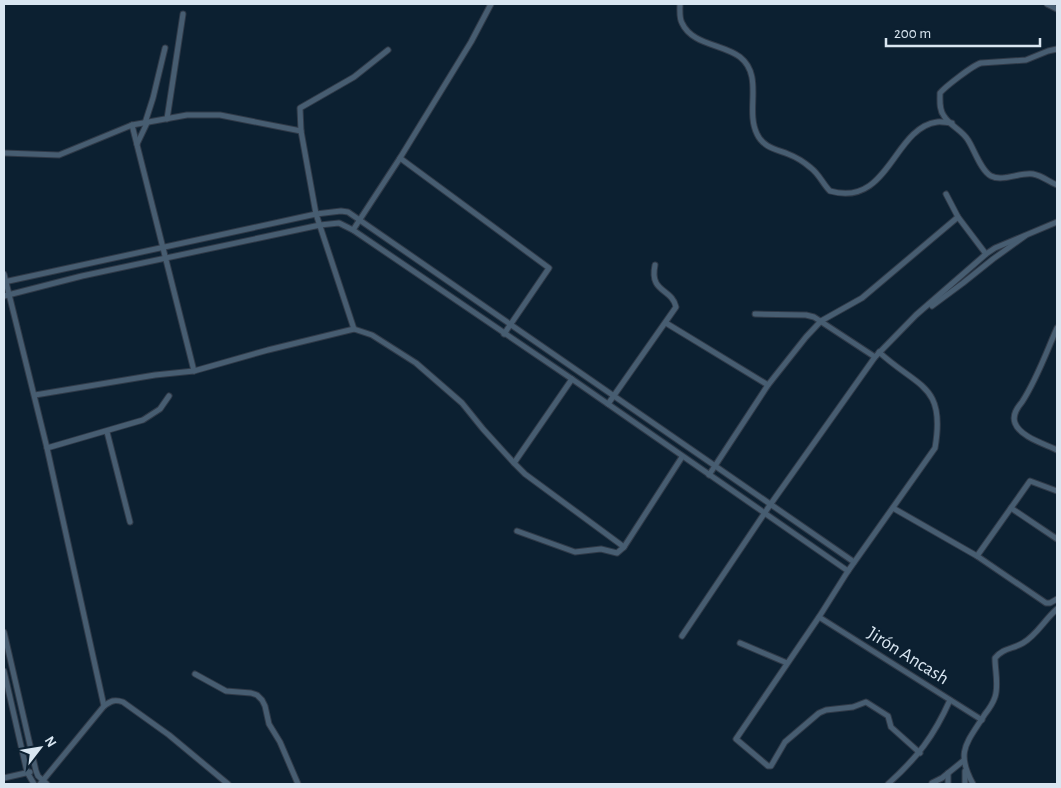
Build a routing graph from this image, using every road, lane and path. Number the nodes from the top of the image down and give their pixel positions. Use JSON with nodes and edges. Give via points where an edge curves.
{"nodes":[{"id":1,"x":491,"y":4,"type":"edge"},
{"id":2,"x":680,"y":4,"type":"edge"},
{"id":3,"x":1048,"y":4,"type":"edge"},
{"id":4,"x":1057,"y":10,"type":"edge"},
{"id":5,"x":183,"y":14,"type":"dead end"},
{"id":6,"x":165,"y":48,"type":"dead end"},
{"id":7,"x":1057,"y":49,"type":"edge"},
{"id":8,"x":388,"y":50,"type":"dead end"},
{"id":9,"x":167,"y":119,"type":"junction"},
{"id":10,"x":146,"y":123,"type":"junction"},
{"id":11,"x":952,"y":123,"type":"junction"},
{"id":12,"x":132,"y":125,"type":"junction"},
{"id":13,"x":301,"y":130,"type":"junction"},
{"id":14,"x":137,"y":144,"type":"junction"},
{"id":15,"x":4,"y":153,"type":"edge"},
{"id":16,"x":400,"y":158,"type":"junction"},
{"id":17,"x":1057,"y":185,"type":"edge"},
{"id":18,"x":946,"y":194,"type":"dead end"},
{"id":19,"x":316,"y":214,"type":"junction"},
{"id":20,"x":958,"y":217,"type":"junction"},
{"id":21,"x":359,"y":221,"type":"junction"},
{"id":22,"x":1057,"y":222,"type":"edge"},
{"id":23,"x":320,"y":225,"type":"junction"},
{"id":24,"x":354,"y":230,"type":"junction"},
{"id":25,"x":1031,"y":232,"type":"junction"},
{"id":26,"x":163,"y":248,"type":"junction"},
{"id":27,"x":986,"y":254,"type":"junction"},
{"id":28,"x":166,"y":257,"type":"junction"},
{"id":29,"x":655,"y":265,"type":"dead end"},
{"id":30,"x":4,"y":274,"type":"edge"},
{"id":31,"x":5,"y":282,"type":"edge"},
{"id":32,"x":6,"y":295,"type":"edge"},
{"id":33,"x":755,"y":314,"type":"dead end"},
{"id":34,"x":911,"y":320,"type":"junction"},
{"id":35,"x":821,"y":321,"type":"junction"},
{"id":36,"x":666,"y":323,"type":"junction"},
{"id":37,"x":510,"y":325,"type":"junction"},
{"id":38,"x":1057,"y":328,"type":"edge"},
{"id":39,"x":354,"y":329,"type":"junction"},
{"id":40,"x":504,"y":334,"type":"junction"},
{"id":41,"x":879,"y":352,"type":"junction"},
{"id":42,"x":875,"y":357,"type":"junction"},
{"id":43,"x":194,"y":371,"type":"junction"},
{"id":44,"x":572,"y":379,"type":"junction"},
{"id":45,"x":768,"y":385,"type":"junction"},
{"id":46,"x":35,"y":396,"type":"junction"},
{"id":47,"x":169,"y":396,"type":"dead end"},
{"id":48,"x":614,"y":396,"type":"junction"},
{"id":49,"x":608,"y":404,"type":"junction"},
{"id":50,"x":107,"y":432,"type":"junction"},
{"id":51,"x":47,"y":448,"type":"junction"},
{"id":52,"x":1057,"y":450,"type":"edge"},
{"id":53,"x":682,"y":457,"type":"junction"},
{"id":54,"x":514,"y":463,"type":"junction"},
{"id":55,"x":715,"y":467,"type":"junction"},
{"id":56,"x":709,"y":475,"type":"junction"},
{"id":57,"x":1057,"y":491,"type":"edge"},
{"id":58,"x":770,"y":505,"type":"junction"},
{"id":59,"x":892,"y":508,"type":"junction"},
{"id":60,"x":1011,"y":508,"type":"junction"},
{"id":61,"x":765,"y":513,"type":"junction"},
{"id":62,"x":130,"y":522,"type":"dead end"},
{"id":63,"x":517,"y":531,"type":"dead end"},
{"id":64,"x":1057,"y":538,"type":"edge"},
{"id":65,"x":624,"y":547,"type":"junction"},
{"id":66,"x":977,"y":556,"type":"junction"},
{"id":67,"x":854,"y":562,"type":"junction"},
{"id":68,"x":848,"y":571,"type":"junction"},
{"id":69,"x":1057,"y":599,"type":"edge"},
{"id":70,"x":1057,"y":609,"type":"edge"},
{"id":71,"x":819,"y":617,"type":"junction"},
{"id":72,"x":4,"y":632,"type":"edge"},
{"id":73,"x":682,"y":636,"type":"dead end"},
{"id":74,"x":740,"y":643,"type":"dead end"},
{"id":75,"x":787,"y":663,"type":"junction"},
{"id":76,"x":4,"y":671,"type":"edge"},
{"id":77,"x":195,"y":674,"type":"dead end"},
{"id":78,"x":950,"y":700,"type":"junction"},
{"id":79,"x":104,"y":706,"type":"junction"},
{"id":80,"x":982,"y":720,"type":"junction"},
{"id":81,"x":920,"y":753,"type":"junction"},
{"id":82,"x":963,"y":761,"type":"junction"},
{"id":83,"x":965,"y":768,"type":"junction"},
{"id":84,"x":36,"y":770,"type":"junction"},
{"id":85,"x":28,"y":772,"type":"junction"},
{"id":86,"x":948,"y":773,"type":"junction"},
{"id":87,"x":4,"y":778,"type":"edge"},
{"id":88,"x":43,"y":783,"type":"edge"},
{"id":89,"x":932,"y":783,"type":"edge"},
{"id":90,"x":34,"y":784,"type":"edge"},
{"id":91,"x":228,"y":784,"type":"edge"},
{"id":92,"x":298,"y":784,"type":"edge"},
{"id":93,"x":888,"y":784,"type":"edge"},
{"id":94,"x":948,"y":784,"type":"edge"},
{"id":95,"x":965,"y":784,"type":"edge"},
{"id":96,"x":973,"y":784,"type":"edge"}],
"edges":[{"from":1,"to":16,"type":"street"},
{"from":2,"to":11,"type":"street","via":[[681,22],[688,31],[740,57],[746,64],[752,75],[754,127],[762,141],[813,169],[830,191],[853,193],[868,187],[878,180],[908,140],[924,126],[937,122]]},
{"from":3,"to":4,"type":"street"},
{"from":5,"to":9,"type":"street"},
{"from":6,"to":10,"type":"street"},
{"from":7,"to":11,"type":"street","via":[[1026,60],[975,65],[940,93],[944,117]]},
{"from":8,"to":13,"type":"street","via":[[354,76],[300,108]]},
{"from":9,"to":10,"type":"street"},
{"from":9,"to":13,"type":"street","via":[[220,115]]},
{"from":10,"to":12,"type":"street"},
{"from":10,"to":14,"type":"street"},
{"from":11,"to":17,"type":"street","via":[[968,140],[990,176],[1032,174]]},
{"from":12,"to":14,"type":"street"},
{"from":12,"to":15,"type":"street","via":[[59,154]]},
{"from":13,"to":19,"type":"street"},
{"from":14,"to":26,"type":"street"},
{"from":16,"to":21,"type":"street"},
{"from":16,"to":37,"type":"street","via":[[548,268]]},
{"from":18,"to":20,"type":"street"},
{"from":19,"to":21,"type":"street","via":[[348,212]]},
{"from":19,"to":23,"type":"street"},
{"from":19,"to":26,"type":"street"},
{"from":20,"to":27,"type":"street"},
{"from":20,"to":35,"type":"street","via":[[862,298]]},
{"from":21,"to":24,"type":"street"},
{"from":21,"to":37,"type":"street"},
{"from":22,"to":25,"type":"street"},
{"from":23,"to":24,"type":"street","via":[[340,224]]},
{"from":23,"to":28,"type":"street"},
{"from":23,"to":39,"type":"street"},
{"from":24,"to":40,"type":"street"},
{"from":25,"to":27,"type":"street"},
{"from":25,"to":34,"type":"street"},
{"from":26,"to":28,"type":"street"},
{"from":26,"to":31,"type":"street"},
{"from":27,"to":34,"type":"street"},
{"from":28,"to":32,"type":"street"},
{"from":28,"to":43,"type":"street"},
{"from":29,"to":36,"type":"street","via":[[655,282],[676,303]]},
{"from":30,"to":31,"type":"street"},
{"from":31,"to":32,"type":"street"},
{"from":32,"to":46,"type":"street"},
{"from":33,"to":35,"type":"street","via":[[806,315]]},
{"from":34,"to":41,"type":"street"},
{"from":35,"to":42,"type":"street"},
{"from":35,"to":45,"type":"street"},
{"from":36,"to":45,"type":"street"},
{"from":36,"to":48,"type":"street"},
{"from":37,"to":40,"type":"street"},
{"from":37,"to":48,"type":"street"},
{"from":38,"to":52,"type":"street","via":[[1032,387],[1014,417],[1021,432]]},
{"from":39,"to":43,"type":"street"},
{"from":39,"to":54,"type":"street","via":[[372,335],[416,363],[462,404]]},
{"from":40,"to":44,"type":"street"},
{"from":41,"to":42,"type":"street"},
{"from":41,"to":59,"type":"street","via":[[918,382],[935,403],[935,448]]},
{"from":42,"to":58,"type":"street"},
{"from":43,"to":46,"type":"street"},
{"from":44,"to":49,"type":"street"},
{"from":44,"to":54,"type":"street"},
{"from":45,"to":55,"type":"street"},
{"from":46,"to":51,"type":"street"},
{"from":47,"to":50,"type":"street","via":[[160,409],[143,420]]},
{"from":48,"to":49,"type":"street"},
{"from":48,"to":55,"type":"street"},
{"from":49,"to":53,"type":"street"},
{"from":50,"to":51,"type":"street"},
{"from":50,"to":62,"type":"street"},
{"from":51,"to":79,"type":"street"},
{"from":53,"to":56,"type":"street"},
{"from":53,"to":65,"type":"street"},
{"from":54,"to":65,"type":"street"},
{"from":55,"to":56,"type":"street"},
{"from":55,"to":58,"type":"street"},
{"from":56,"to":61,"type":"street"},
{"from":57,"to":60,"type":"street","via":[[1030,481]]},
{"from":58,"to":61,"type":"street"},
{"from":58,"to":67,"type":"street"},
{"from":59,"to":66,"type":"street"},
{"from":59,"to":67,"type":"street"},
{"from":60,"to":64,"type":"street"},
{"from":60,"to":66,"type":"street"},
{"from":61,"to":68,"type":"street"},
{"from":61,"to":73,"type":"street"},
{"from":63,"to":65,"type":"street","via":[[580,553],[601,549],[617,553]]},
{"from":66,"to":69,"type":"street","via":[[1046,603]]},
{"from":67,"to":68,"type":"street"},
{"from":68,"to":71,"type":"street"},
{"from":70,"to":80,"type":"street","via":[[1022,644],[1000,652],[995,658],[995,698]]},
{"from":71,"to":75,"type":"street"},
{"from":71,"to":78,"type":"street","name":"Jirón Ancash"},
{"from":72,"to":84,"type":"street"},
{"from":74,"to":75,"type":"street"},
{"from":75,"to":81,"type":"street","via":[[736,737],[768,766],[773,764],[785,742],[819,712],[866,702],[888,716],[891,727]]},
{"from":76,"to":85,"type":"street"},
{"from":77,"to":92,"type":"street","via":[[226,691],[251,693],[262,700],[269,724]]},
{"from":78,"to":80,"type":"street","name":"Jirón Ancash"},
{"from":78,"to":81,"type":"street","via":[[940,723]]},
{"from":79,"to":88,"type":"street"},
{"from":79,"to":91,"type":"street","via":[[110,701],[123,702]]},
{"from":80,"to":82,"type":"street","via":[[965,749]]},
{"from":81,"to":93,"type":"street"},
{"from":82,"to":83,"type":"street"},
{"from":82,"to":86,"type":"street"},
{"from":83,"to":95,"type":"street"},
{"from":83,"to":96,"type":"street"},
{"from":84,"to":85,"type":"street"},
{"from":84,"to":88,"type":"street"},
{"from":85,"to":87,"type":"street"},
{"from":85,"to":90,"type":"street"},
{"from":86,"to":89,"type":"street"},
{"from":86,"to":94,"type":"street"}]}
